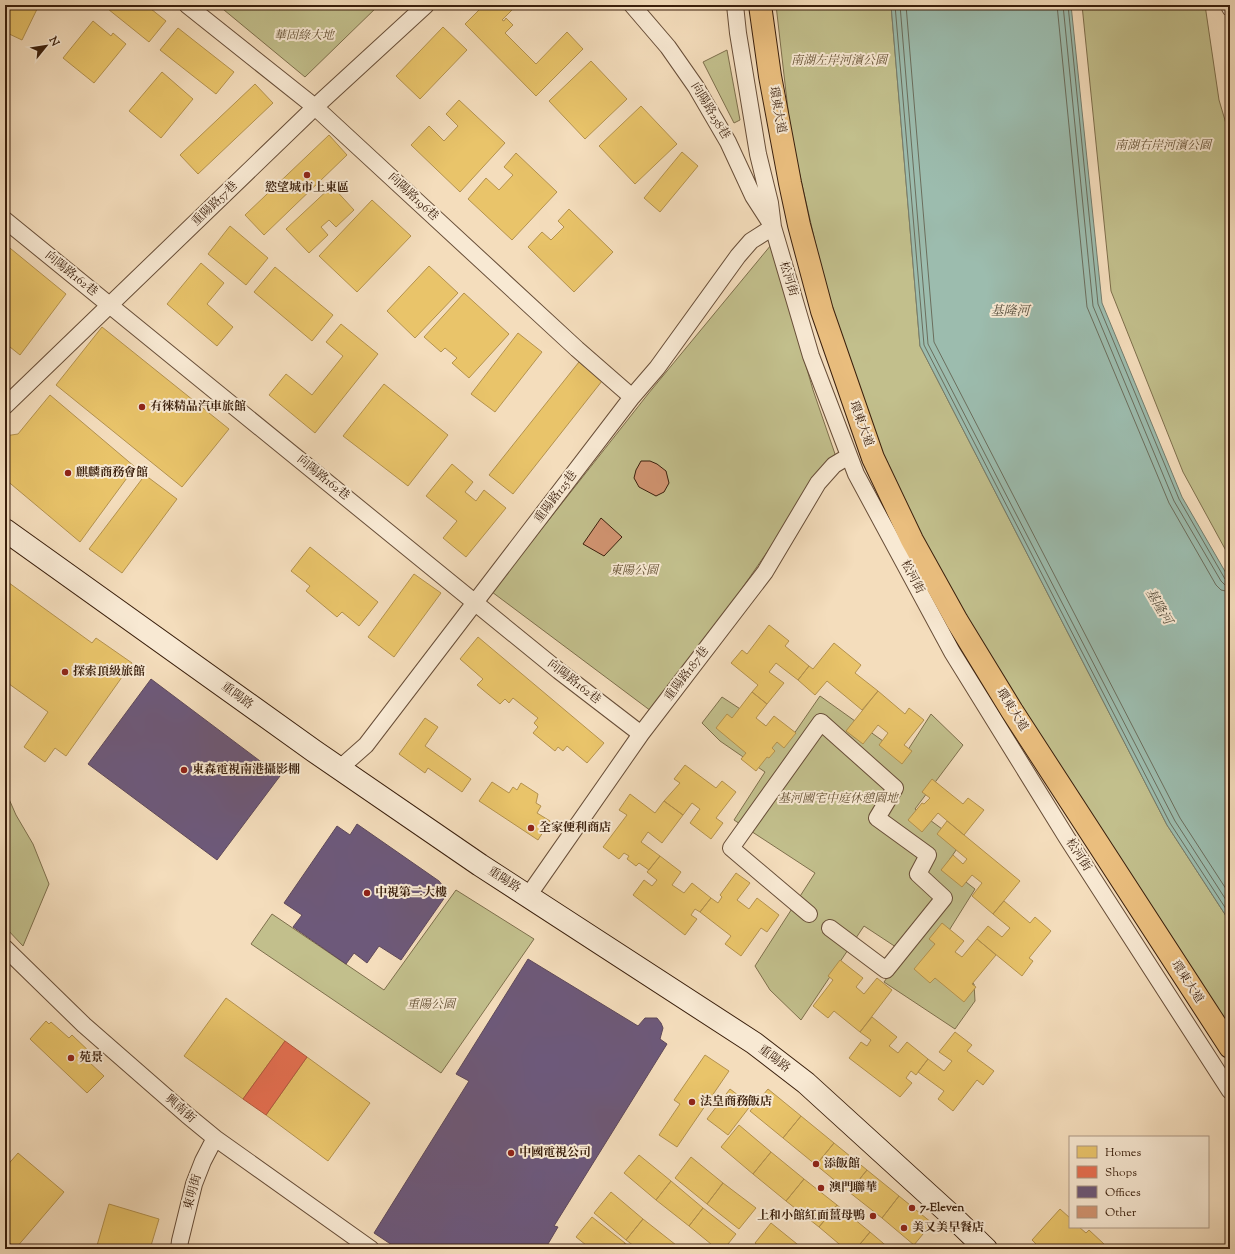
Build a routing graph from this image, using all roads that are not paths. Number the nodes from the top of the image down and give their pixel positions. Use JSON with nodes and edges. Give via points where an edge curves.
{"nodes":[{"id":1,"x":187,"y":5,"type":"edge"},
{"id":2,"x":426,"y":5,"type":"edge"},
{"id":3,"x":632,"y":5,"type":"edge"},
{"id":4,"x":735,"y":5,"type":"edge"},
{"id":5,"x":761,"y":5,"type":"edge"},
{"id":6,"x":1230,"y":5,"type":"edge"},
{"id":7,"x":1230,"y":8,"type":"edge"},
{"id":8,"x":315,"y":107,"type":"junction"},
{"id":9,"x":5,"y":220,"type":"edge"},
{"id":10,"x":773,"y":228,"type":"junction"},
{"id":11,"x":110,"y":305,"type":"junction"},
{"id":12,"x":632,"y":397,"type":"junction"},
{"id":13,"x":5,"y":406,"type":"edge"},
{"id":14,"x":849,"y":456,"type":"junction"},
{"id":15,"x":5,"y":530,"type":"edge"},
{"id":16,"x":476,"y":602,"type":"junction"},
{"id":17,"x":641,"y":734,"type":"junction"},
{"id":18,"x":340,"y":768,"type":"junction"},
{"id":19,"x":528,"y":896,"type":"junction"},
{"id":20,"x":809,"y":914,"type":"dead end"},
{"id":21,"x":830,"y":928,"type":"dead end"},
{"id":22,"x":5,"y":948,"type":"edge"},
{"id":23,"x":1230,"y":1046,"type":"edge"},
{"id":24,"x":1230,"y":1091,"type":"edge"},
{"id":25,"x":215,"y":1138,"type":"junction"},
{"id":26,"x":180,"y":1249,"type":"edge"},
{"id":27,"x":371,"y":1249,"type":"edge"},
{"id":28,"x":986,"y":1249,"type":"edge"}],
"edges":[{"from":1,"to":8,"type":"street","name":"向陽路196巷"},
{"from":2,"to":8,"type":"street","name":"重陽路57巷"},
{"from":3,"to":10,"type":"street","name":"向陽路258巷","via":[[668,47],[696,87],[728,142],[753,196]]},
{"from":4,"to":10,"type":"street","name":"松河街","via":[[755,139],[770,203]]},
{"from":5,"to":23,"type":"highway","name":"環東大道","via":[[770,76],[799,225],[822,311],[874,458],[912,540],[957,621],[1012,711]]},
{"from":6,"to":7,"type":"street"},
{"from":8,"to":11,"type":"street","name":"重陽路57巷"},
{"from":8,"to":12,"type":"street","name":"向陽路196巷"},
{"from":9,"to":11,"type":"street","name":"向陽路162巷"},
{"from":10,"to":12,"type":"street","name":"重陽路125巷","via":[[752,240],[738,256],[657,368]]},
{"from":10,"to":14,"type":"street","name":"松河街","via":[[811,356]]},
{"from":11,"to":13,"type":"street","name":"重陽路57巷"},
{"from":11,"to":16,"type":"street","name":"向陽路162巷"},
{"from":12,"to":16,"type":"street","name":"重陽路125巷"},
{"from":14,"to":17,"type":"street","name":"重陽路187巷","via":[[834,466],[818,483],[765,572]]},
{"from":14,"to":24,"type":"street","name":"松河街","via":[[856,474],[952,652],[1067,838]]},
{"from":15,"to":18,"type":"street","name":"重陽路"},
{"from":16,"to":17,"type":"street","name":"向陽路162巷"},
{"from":16,"to":18,"type":"street","name":"重陽路125巷","via":[[366,745]]},
{"from":17,"to":19,"type":"street","name":"重陽路187巷"},
{"from":18,"to":19,"type":"street","name":"重陽路"},
{"from":19,"to":28,"type":"street","name":"重陽路","via":[[754,1043],[806,1083]]},
{"from":20,"to":21,"type":"street","via":[[731,848],[821,722],[895,788],[877,818],[928,855],[918,874],[944,898],[886,970]]},
{"from":22,"to":25,"type":"street","name":"興南街","via":[[84,1024]]},
{"from":25,"to":26,"type":"street","name":"東明街","via":[[194,1184]]},
{"from":25,"to":27,"type":"street","name":"興南街"}]}
